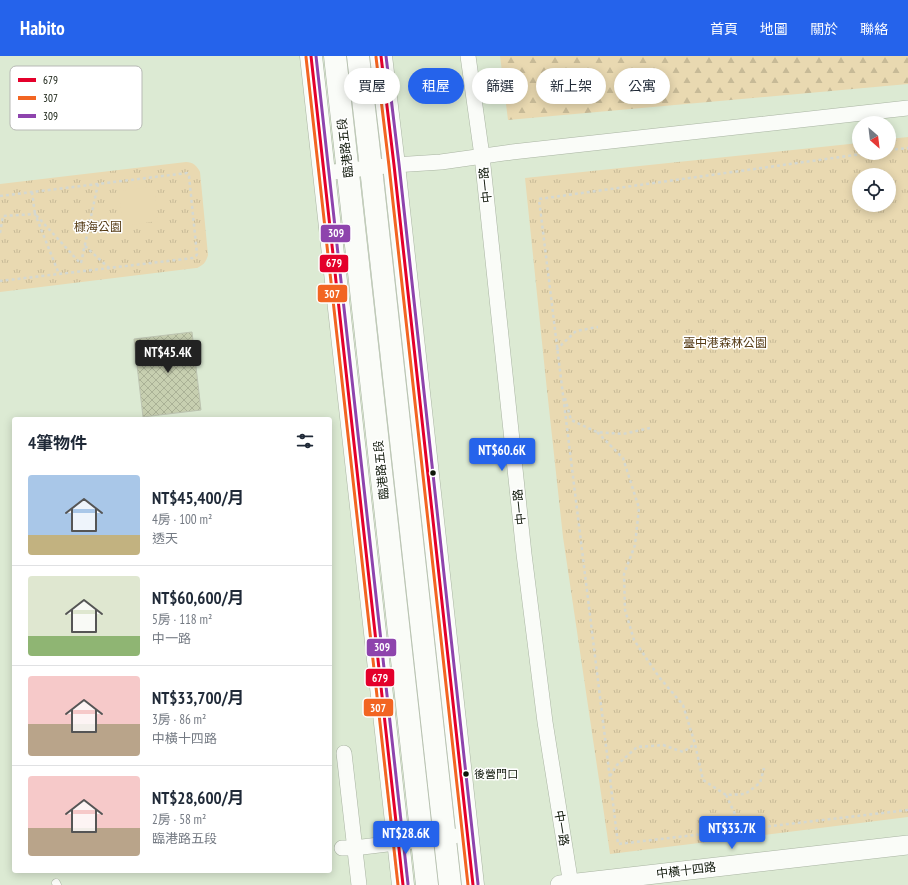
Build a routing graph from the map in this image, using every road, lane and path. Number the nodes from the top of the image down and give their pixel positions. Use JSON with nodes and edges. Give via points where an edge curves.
{"nodes":[{"id":1,"x":311,"y":56,"type":"edge"},
{"id":2,"x":335,"y":56,"type":"edge"},
{"id":3,"x":358,"y":56,"type":"edge"},
{"id":4,"x":381,"y":56,"type":"edge"},
{"id":5,"x":468,"y":56,"type":"edge"},
{"id":6,"x":908,"y":108,"type":"edge"},
{"id":7,"x":908,"y":148,"type":"edge"},
{"id":8,"x":896,"y":149,"type":"edge"},
{"id":9,"x":852,"y":155,"type":"edge"},
{"id":10,"x":482,"y":156,"type":"junction"},
{"id":11,"x":394,"y":165,"type":"junction"},
{"id":12,"x":371,"y":168,"type":"junction"},
{"id":13,"x":348,"y":171,"type":"junction"},
{"id":14,"x":325,"y":173,"type":"junction"},
{"id":15,"x":98,"y":184,"type":"junction"},
{"id":16,"x":32,"y":192,"type":"junction"},
{"id":17,"x":0,"y":196,"type":"edge"},
{"id":18,"x":35,"y":214,"type":"junction"},
{"id":19,"x":0,"y":233,"type":"edge"},
{"id":20,"x":85,"y":246,"type":"junction"},
{"id":21,"x":109,"y":268,"type":"junction"},
{"id":22,"x":59,"y":274,"type":"junction"},
{"id":23,"x":0,"y":281,"type":"edge"},
{"id":24,"x":598,"y":327,"type":"dead end"},
{"id":25,"x":557,"y":349,"type":"junction"},
{"id":26,"x":562,"y":389,"type":"junction"},
{"id":27,"x":650,"y":428,"type":"dead end"},
{"id":28,"x":597,"y":432,"type":"junction"},
{"id":29,"x":695,"y":744,"type":"junction"},
{"id":30,"x":344,"y":753,"type":"dead end"},
{"id":31,"x":764,"y":768,"type":"dead end"},
{"id":32,"x":610,"y":777,"type":"junction"},
{"id":33,"x":726,"y":795,"type":"junction"},
{"id":34,"x":908,"y":810,"type":"edge"},
{"id":35,"x":742,"y":829,"type":"junction"},
{"id":36,"x":468,"y":834,"type":"junction"},
{"id":37,"x":445,"y":837,"type":"junction"},
{"id":38,"x":422,"y":840,"type":"junction"},
{"id":39,"x":398,"y":842,"type":"junction"},
{"id":40,"x":908,"y":845,"type":"edge"},
{"id":41,"x":348,"y":848,"type":"junction"},
{"id":42,"x":359,"y":885,"type":"edge"},
{"id":43,"x":403,"y":885,"type":"edge"},
{"id":44,"x":427,"y":885,"type":"edge"},
{"id":45,"x":450,"y":885,"type":"edge"},
{"id":46,"x":473,"y":885,"type":"edge"},
{"id":47,"x":567,"y":885,"type":"edge"}],
"edges":[{"from":1,"to":14,"type":"main road","name":"臨港路五段"},
{"from":2,"to":13,"type":"main road","name":"臨港路五段"},
{"from":3,"to":12,"type":"main road","name":"臨港路五段"},
{"from":4,"to":11,"type":"main road"},
{"from":5,"to":10,"type":"street","name":"中一路"},
{"from":6,"to":10,"type":"street"},
{"from":7,"to":8,"type":"path"},
{"from":9,"to":25,"type":"path","via":[[539,199]]},
{"from":10,"to":11,"type":"street"},
{"from":10,"to":47,"type":"street","name":"中一路","via":[[524,554]]},
{"from":11,"to":12,"type":"street"},
{"from":11,"to":36,"type":"main road"},
{"from":12,"to":13,"type":"street"},
{"from":12,"to":37,"type":"main road","name":"臨港路五段"},
{"from":13,"to":14,"type":"street"},
{"from":13,"to":38,"type":"main road","name":"臨港路五段"},
{"from":14,"to":39,"type":"main road","name":"臨港路五段"},
{"from":15,"to":16,"type":"path"},
{"from":15,"to":20,"type":"path"},
{"from":15,"to":21,"type":"path","via":[[186,173],[189,176],[196,256]]},
{"from":16,"to":17,"type":"path"},
{"from":16,"to":18,"type":"path"},
{"from":18,"to":19,"type":"path","via":[[3,216]]},
{"from":18,"to":20,"type":"path","via":[[81,264]]},
{"from":18,"to":22,"type":"path"},
{"from":20,"to":21,"type":"path"},
{"from":21,"to":22,"type":"path"},
{"from":22,"to":23,"type":"path"},
{"from":24,"to":25,"type":"path","via":[[576,331]]},
{"from":25,"to":26,"type":"path"},
{"from":26,"to":28,"type":"path","via":[[571,420]]},
{"from":26,"to":32,"type":"path"},
{"from":27,"to":28,"type":"path","via":[[623,434]]},
{"from":28,"to":29,"type":"path","via":[[623,458],[639,508],[635,546],[624,574],[626,610],[634,640],[659,677],[683,705]]},
{"from":29,"to":32,"type":"path","via":[[683,752],[663,745],[637,746]]},
{"from":29,"to":33,"type":"path","via":[[703,780]]},
{"from":30,"to":41,"type":"street"},
{"from":31,"to":33,"type":"path","via":[[760,783],[745,794]]},
{"from":32,"to":35,"type":"path","via":[[618,844]]},
{"from":33,"to":35,"type":"path"},
{"from":34,"to":35,"type":"path"},
{"from":36,"to":37,"type":"street"},
{"from":36,"to":46,"type":"main road"},
{"from":37,"to":38,"type":"street"},
{"from":37,"to":45,"type":"main road","name":"臨港路五段"},
{"from":38,"to":39,"type":"street"},
{"from":38,"to":44,"type":"main road","name":"臨港路五段"},
{"from":39,"to":41,"type":"street"},
{"from":39,"to":43,"type":"main road","name":"臨港路五段"},
{"from":40,"to":47,"type":"street","name":"中橫十四路"},
{"from":41,"to":42,"type":"street"}]}
